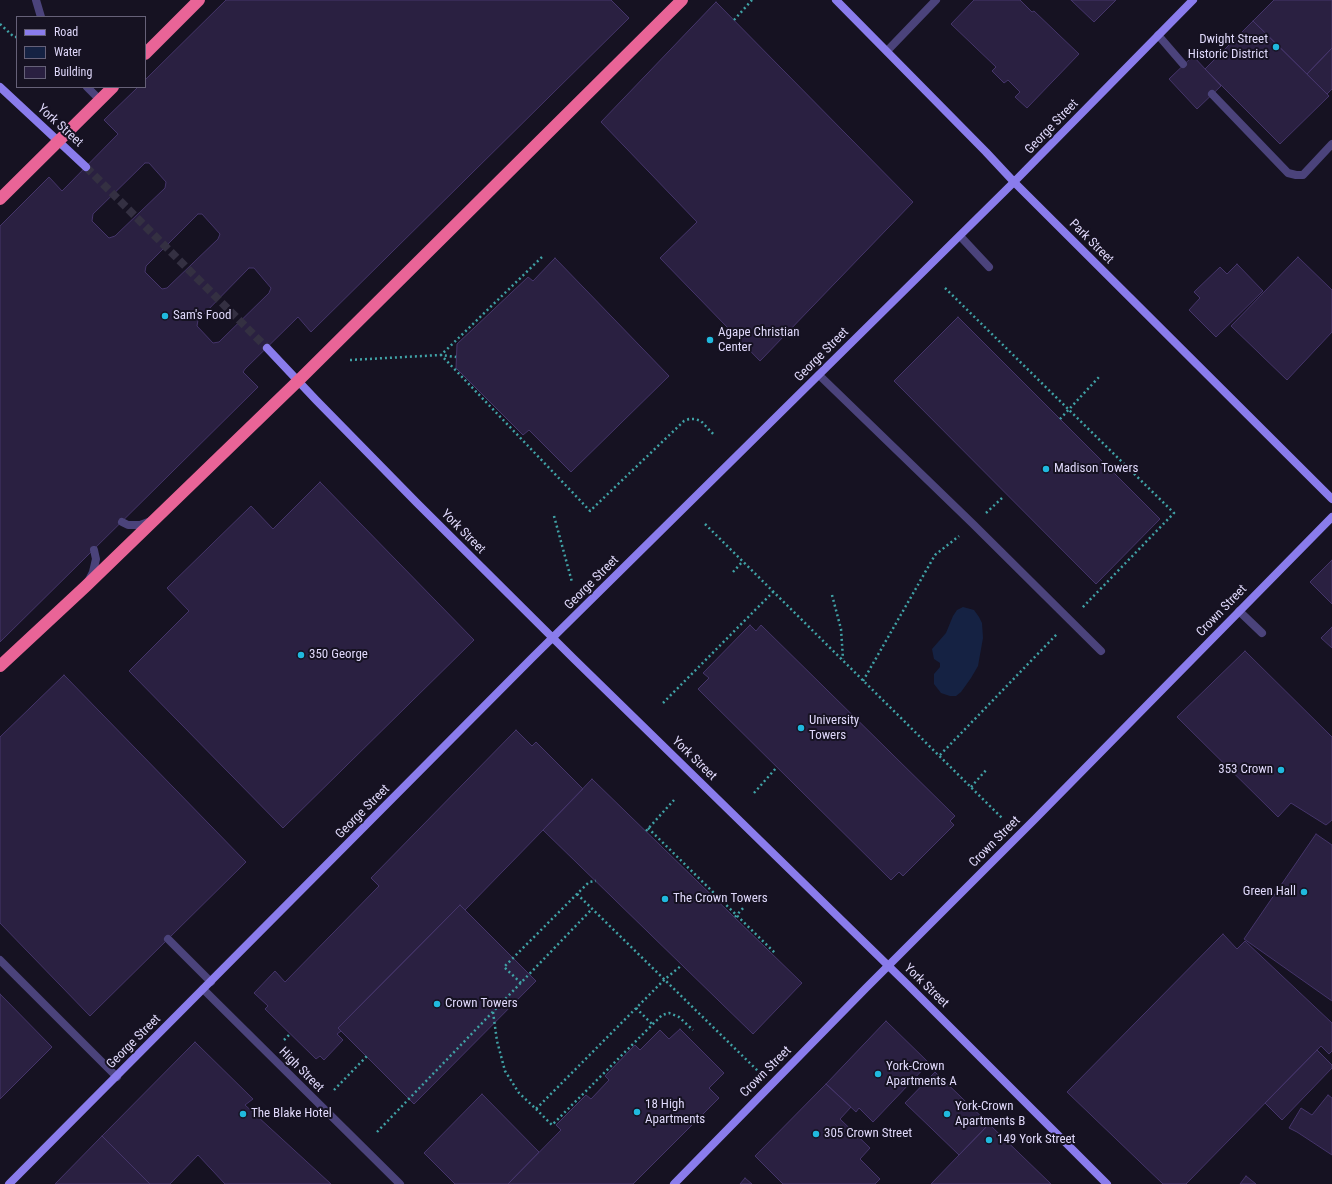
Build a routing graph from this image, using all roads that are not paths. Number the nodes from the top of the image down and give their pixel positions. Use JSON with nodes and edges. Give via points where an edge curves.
{"nodes":[{"id":1,"x":36,"y":0,"type":"edge"},
{"id":2,"x":199,"y":0,"type":"edge"},
{"id":3,"x":682,"y":0,"type":"edge"},
{"id":4,"x":836,"y":0,"type":"edge"},
{"id":5,"x":936,"y":0,"type":"edge"},
{"id":6,"x":1192,"y":0,"type":"edge"},
{"id":7,"x":41,"y":16,"type":"edge"},
{"id":8,"x":1158,"y":35,"type":"junction"},
{"id":9,"x":887,"y":51,"type":"junction"},
{"id":10,"x":146,"y":53,"type":"edge"},
{"id":11,"x":1183,"y":64,"type":"dead end"},
{"id":12,"x":0,"y":87,"type":"edge"},
{"id":13,"x":88,"y":88,"type":"edge"},
{"id":14,"x":112,"y":88,"type":"edge"},
{"id":15,"x":1212,"y":94,"type":"dead end"},
{"id":16,"x":100,"y":100,"type":"junction"},
{"id":17,"x":59,"y":142,"type":"junction"},
{"id":18,"x":1332,"y":144,"type":"edge"},
{"id":19,"x":86,"y":167,"type":"tunnel mouth"},
{"id":20,"x":1014,"y":182,"type":"junction"},
{"id":21,"x":0,"y":200,"type":"edge"},
{"id":22,"x":960,"y":236,"type":"junction"},
{"id":23,"x":989,"y":267,"type":"dead end"},
{"id":24,"x":267,"y":348,"type":"tunnel mouth"},
{"id":25,"x":819,"y":375,"type":"junction"},
{"id":26,"x":299,"y":380,"type":"junction"},
{"id":27,"x":1332,"y":499,"type":"edge"},
{"id":28,"x":1332,"y":517,"type":"edge"},
{"id":29,"x":154,"y":520,"type":"junction"},
{"id":30,"x":122,"y":522,"type":"dead end"},
{"id":31,"x":94,"y":550,"type":"dead end"},
{"id":32,"x":86,"y":586,"type":"junction"},
{"id":33,"x":1239,"y":611,"type":"junction"},
{"id":34,"x":1262,"y":633,"type":"dead end"},
{"id":35,"x":553,"y":638,"type":"junction"},
{"id":36,"x":1101,"y":651,"type":"dead end"},
{"id":37,"x":0,"y":666,"type":"edge"},
{"id":38,"x":168,"y":939,"type":"dead end"},
{"id":39,"x":0,"y":960,"type":"edge"},
{"id":40,"x":888,"y":966,"type":"junction"},
{"id":41,"x":211,"y":982,"type":"junction"},
{"id":42,"x":203,"y":989,"type":"junction"},
{"id":43,"x":117,"y":1077,"type":"junction"},
{"id":44,"x":9,"y":1184,"type":"edge"},
{"id":45,"x":400,"y":1184,"type":"edge"},
{"id":46,"x":674,"y":1184,"type":"edge"},
{"id":47,"x":1107,"y":1184,"type":"edge"}],
"edges":[{"from":1,"to":7,"type":"street"},
{"from":2,"to":10,"type":"highway"},
{"from":3,"to":26,"type":"highway"},
{"from":4,"to":9,"type":"main road","name":"Park Street"},
{"from":5,"to":9,"type":"street"},
{"from":6,"to":8,"type":"main road","name":"George Street"},
{"from":8,"to":11,"type":"street"},
{"from":8,"to":20,"type":"main road","name":"George Street"},
{"from":9,"to":20,"type":"main road","name":"Park Street"},
{"from":12,"to":17,"type":"main road","name":"York Street"},
{"from":13,"to":16,"type":"street"},
{"from":14,"to":16,"type":"highway"},
{"from":15,"to":18,"type":"street","via":[[1288,172],[1296,176],[1303,175]]},
{"from":16,"to":17,"type":"highway"},
{"from":17,"to":19,"type":"main road","name":"York Street"},
{"from":17,"to":21,"type":"highway"},
{"from":20,"to":22,"type":"main road","name":"George Street"},
{"from":20,"to":27,"type":"main road","name":"Park Street"},
{"from":22,"to":23,"type":"street"},
{"from":22,"to":25,"type":"main road","name":"George Street"},
{"from":24,"to":26,"type":"main road","name":"York Street"},
{"from":25,"to":35,"type":"main road","name":"George Street"},
{"from":25,"to":36,"type":"street"},
{"from":26,"to":29,"type":"highway"},
{"from":26,"to":35,"type":"main road","name":"York Street","via":[[417,503]]},
{"from":28,"to":33,"type":"main road","name":"Crown Street"},
{"from":29,"to":30,"type":"street","via":[[140,525]]},
{"from":29,"to":32,"type":"highway"},
{"from":31,"to":32,"type":"street","via":[[96,559]]},
{"from":32,"to":37,"type":"highway"},
{"from":33,"to":34,"type":"street"},
{"from":33,"to":40,"type":"main road","name":"Crown Street"},
{"from":35,"to":40,"type":"main road","name":"York Street"},
{"from":35,"to":41,"type":"main road","name":"George Street"},
{"from":38,"to":41,"type":"street"},
{"from":39,"to":43,"type":"street"},
{"from":40,"to":46,"type":"main road","name":"Crown Street"},
{"from":40,"to":47,"type":"main road","name":"York Street"},
{"from":41,"to":42,"type":"main road","name":"George Street"},
{"from":42,"to":43,"type":"main road","name":"George Street"},
{"from":42,"to":45,"type":"street","name":"High Street"},
{"from":43,"to":44,"type":"main road","name":"George Street"}]}
